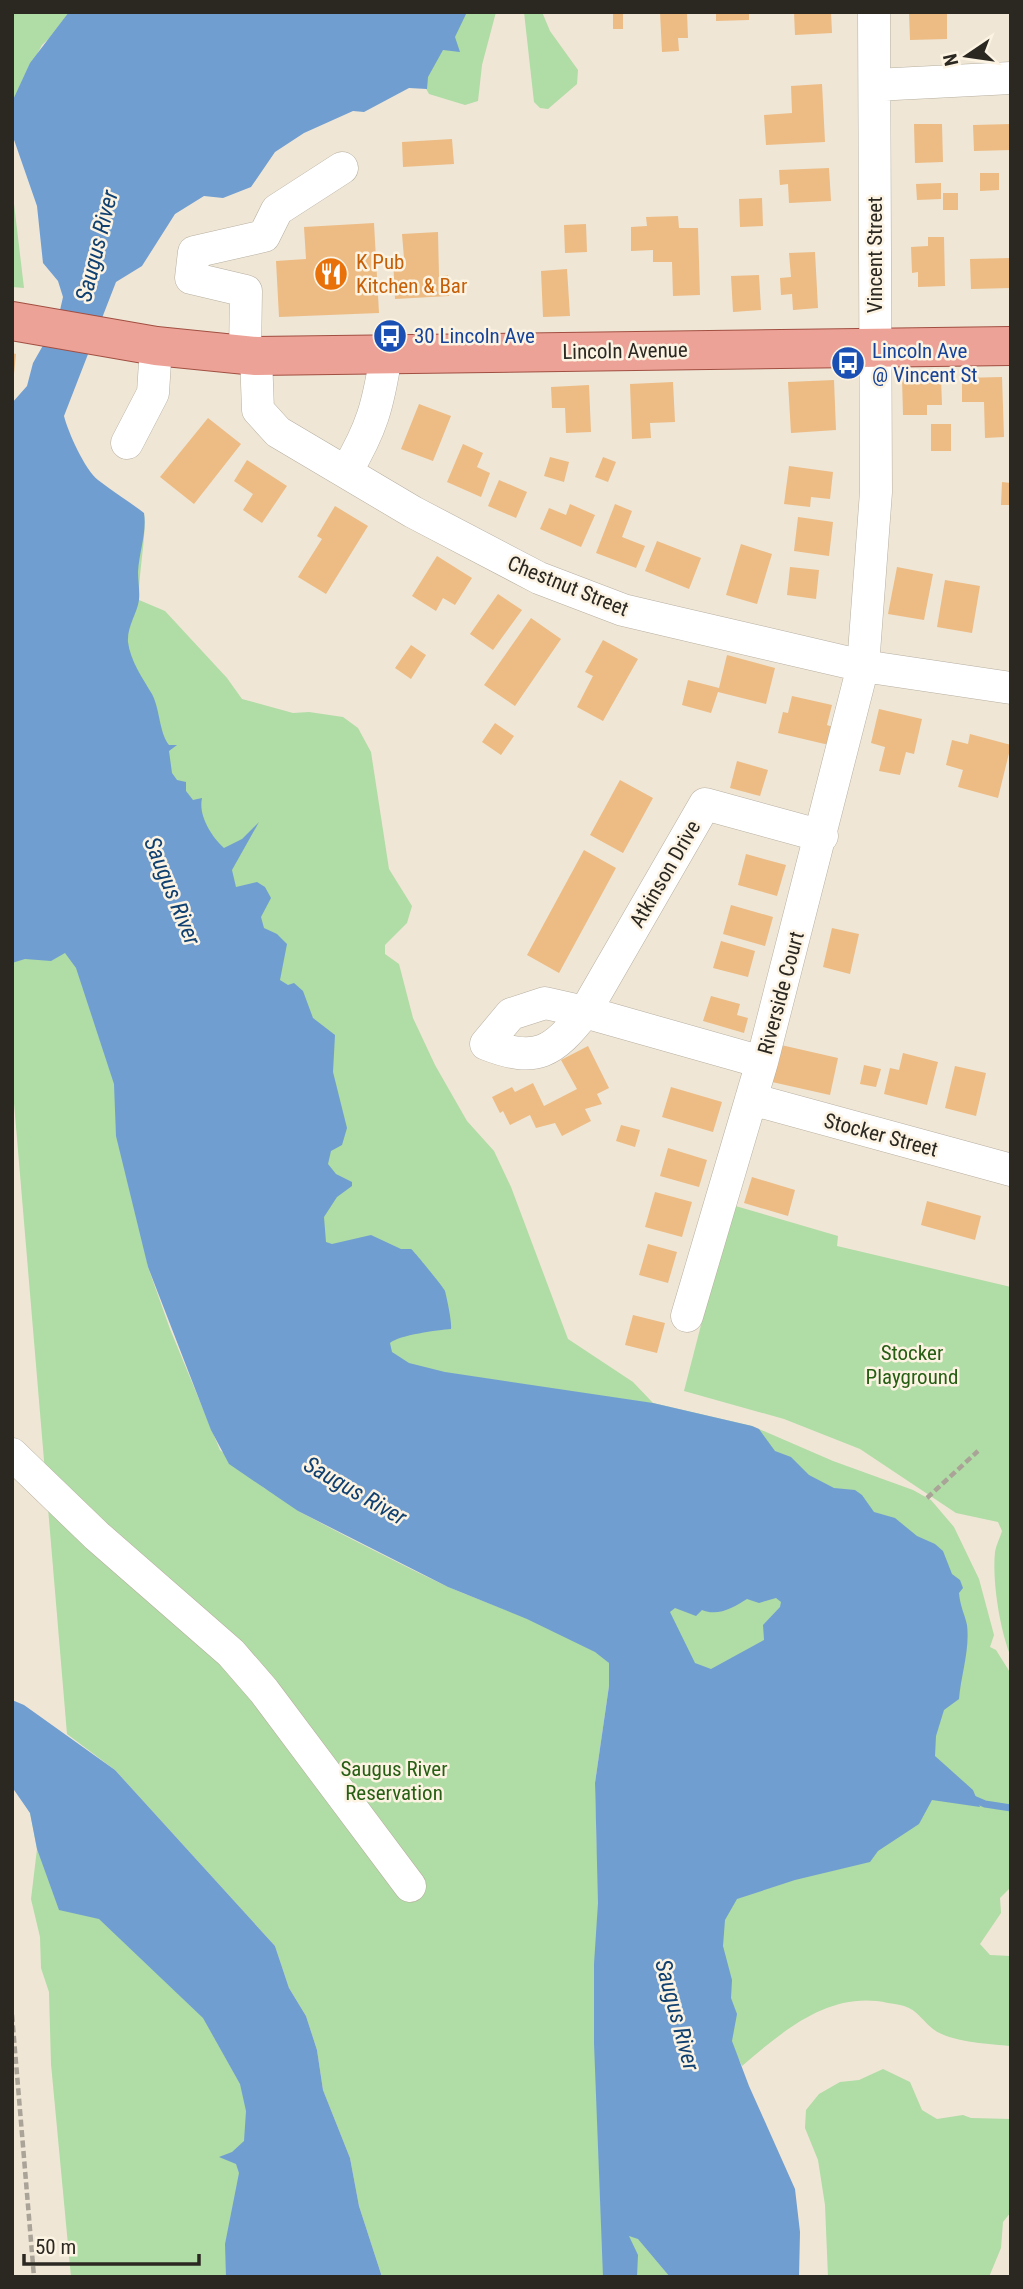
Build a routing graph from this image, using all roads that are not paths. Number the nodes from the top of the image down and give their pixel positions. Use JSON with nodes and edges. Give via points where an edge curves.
{"nodes":[{"id":1,"x":874,"y":12,"type":"edge"},
{"id":2,"x":1011,"y":78,"type":"edge"},
{"id":3,"x":875,"y":85,"type":"junction"},
{"id":4,"x":342,"y":168,"type":"dead end"},
{"id":5,"x":22,"y":323,"type":"edge"},
{"id":6,"x":138,"y":343,"type":"junction"},
{"id":7,"x":876,"y":346,"type":"junction"},
{"id":8,"x":1011,"y":346,"type":"edge"},
{"id":9,"x":386,"y":355,"type":"junction"},
{"id":10,"x":250,"y":356,"type":"junction"},
{"id":11,"x":127,"y":443,"type":"dead end"},
{"id":12,"x":346,"y":472,"type":"junction"},
{"id":13,"x":863,"y":666,"type":"junction"},
{"id":14,"x":1011,"y":688,"type":"edge"},
{"id":15,"x":822,"y":836,"type":"junction"},
{"id":16,"x":762,"y":1062,"type":"junction"},
{"id":17,"x":751,"y":1099,"type":"junction"},
{"id":18,"x":1011,"y":1170,"type":"edge"},
{"id":19,"x":687,"y":1316,"type":"dead end"},
{"id":20,"x":12,"y":1454,"type":"edge"},
{"id":21,"x":410,"y":1886,"type":"dead end"}],
"edges":[{"from":1,"to":3,"type":"street","name":"Vincent Street"},
{"from":2,"to":3,"type":"street"},
{"from":3,"to":7,"type":"street","name":"Vincent Street"},
{"from":4,"to":10,"type":"street","via":[[277,211],[264,236],[194,252],[191,278],[246,290]]},
{"from":5,"to":6,"type":"main road","name":"Lincoln Avenue"},
{"from":6,"to":10,"type":"main road","name":"Lincoln Avenue"},
{"from":6,"to":11,"type":"street","via":[[153,393]]},
{"from":7,"to":8,"type":"main road","name":"Lincoln Avenue"},
{"from":7,"to":9,"type":"main road","name":"Lincoln Avenue"},
{"from":7,"to":13,"type":"street","name":"Vincent Street","via":[[876,492]]},
{"from":9,"to":10,"type":"main road","name":"Lincoln Avenue"},
{"from":9,"to":12,"type":"street","via":[[369,433]]},
{"from":10,"to":12,"type":"street","name":"Chestnut Street","via":[[263,419]]},
{"from":12,"to":13,"type":"street","name":"Chestnut Street","via":[[472,544],[582,596]]},
{"from":13,"to":14,"type":"street","name":"Chestnut Street"},
{"from":13,"to":15,"type":"street","name":"Riverside Court"},
{"from":15,"to":16,"type":"street","name":"Riverside Court"},
{"from":15,"to":16,"type":"street","name":"Atkinson Drive","via":[[705,804],[585,1012]]},
{"from":16,"to":17,"type":"street","name":"Riverside Court"},
{"from":17,"to":18,"type":"street","name":"Stocker Street"},
{"from":17,"to":19,"type":"street","name":"Riverside Court"},
{"from":20,"to":21,"type":"street","via":[[230,1653],[264,1691]]}]}
